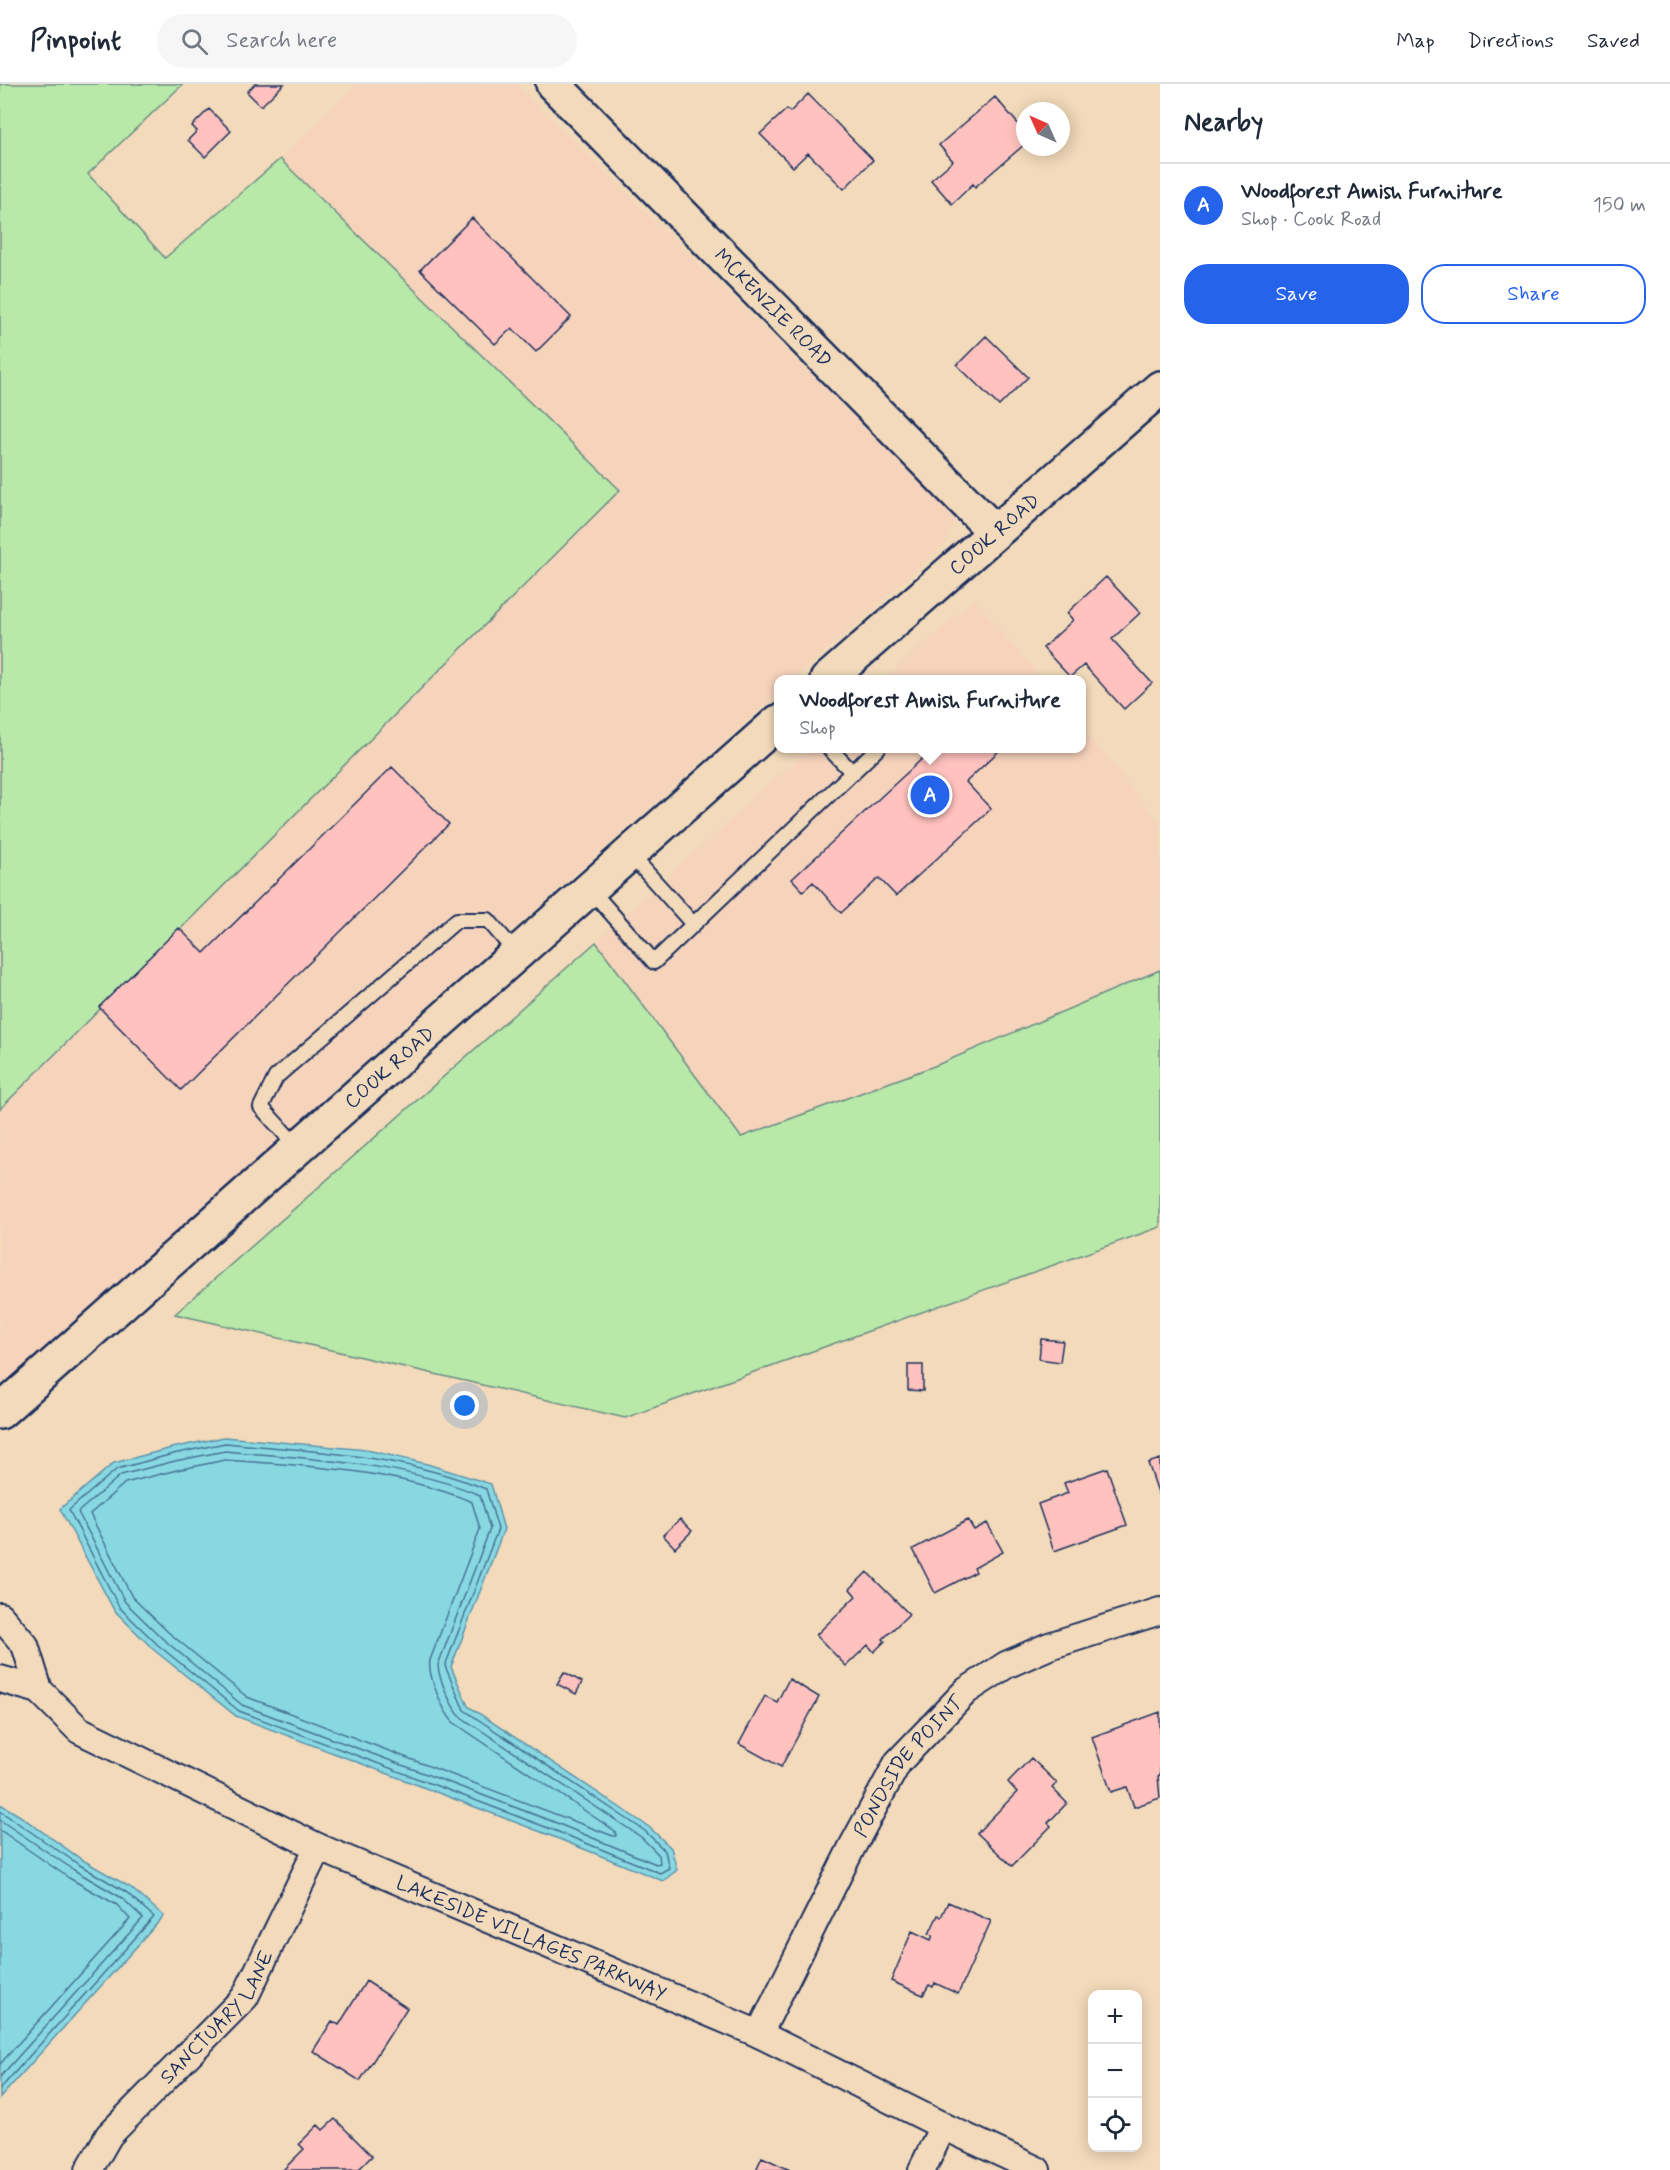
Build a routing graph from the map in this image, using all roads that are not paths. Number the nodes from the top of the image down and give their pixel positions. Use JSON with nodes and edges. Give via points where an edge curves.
{"nodes":[{"id":1,"x":553,"y":84,"type":"edge"},
{"id":2,"x":1160,"y":388,"type":"edge"},
{"id":3,"x":994,"y":531,"type":"junction"},
{"id":4,"x":838,"y":675,"type":"edge"},
{"id":5,"x":774,"y":726,"type":"edge"},
{"id":6,"x":834,"y":753,"type":"edge"},
{"id":7,"x":873,"y":753,"type":"edge"},
{"id":8,"x":853,"y":773,"type":"junction"},
{"id":9,"x":630,"y":854,"type":"junction"},
{"id":10,"x":590,"y":889,"type":"junction"},
{"id":11,"x":693,"y":924,"type":"junction"},
{"id":12,"x":517,"y":954,"type":"junction"},
{"id":13,"x":298,"y":1148,"type":"junction"},
{"id":14,"x":0,"y":1412,"type":"edge"},
{"id":15,"x":1160,"y":1611,"type":"edge"},
{"id":16,"x":0,"y":1616,"type":"edge"},
{"id":17,"x":0,"y":1679,"type":"edge"},
{"id":18,"x":39,"y":1690,"type":"junction"},
{"id":19,"x":318,"y":1847,"type":"junction"},
{"id":20,"x":759,"y":2034,"type":"junction"},
{"id":21,"x":943,"y":2126,"type":"junction"},
{"id":22,"x":89,"y":2170,"type":"edge"},
{"id":23,"x":922,"y":2170,"type":"edge"},
{"id":24,"x":1037,"y":2170,"type":"edge"}],
"edges":[{"from":1,"to":3,"type":"street","name":"MCKENZIE ROAD"},
{"from":2,"to":3,"type":"street","name":"COOK ROAD"},
{"from":3,"to":4,"type":"street","name":"COOK ROAD"},
{"from":5,"to":9,"type":"street","name":"COOK ROAD"},
{"from":6,"to":8,"type":"lane"},
{"from":7,"to":8,"type":"lane"},
{"from":8,"to":11,"type":"lane"},
{"from":9,"to":10,"type":"street","name":"COOK ROAD"},
{"from":9,"to":11,"type":"lane"},
{"from":10,"to":11,"type":"lane","via":[[654,962]]},
{"from":10,"to":12,"type":"street","name":"COOK ROAD"},
{"from":12,"to":13,"type":"street","name":"COOK ROAD"},
{"from":12,"to":13,"type":"lane","via":[[488,920],[457,920],[276,1077],[261,1107]]},
{"from":13,"to":14,"type":"street","name":"COOK ROAD"},
{"from":15,"to":20,"type":"street","name":"PONDSIDE POINT","via":[[1049,1646],[1006,1665],[966,1691],[898,1762]]},
{"from":16,"to":18,"type":"street","name":"LAKESIDE VILLAGES PARKWAY","via":[[24,1645]]},
{"from":17,"to":18,"type":"street","name":"LAKESIDE VILLAGES PARKWAY"},
{"from":18,"to":19,"type":"street","name":"LAKESIDE VILLAGES PARKWAY","via":[[79,1730]]},
{"from":19,"to":20,"type":"street","name":"LAKESIDE VILLAGES PARKWAY"},
{"from":19,"to":22,"type":"street","name":"SANCTUARY LANE","via":[[244,1997],[109,2135]]},
{"from":20,"to":21,"type":"street","name":"LAKESIDE VILLAGES PARKWAY"},
{"from":21,"to":23,"type":"street"},
{"from":21,"to":24,"type":"street","name":"LAKESIDE VILLAGES PARKWAY"}]}
